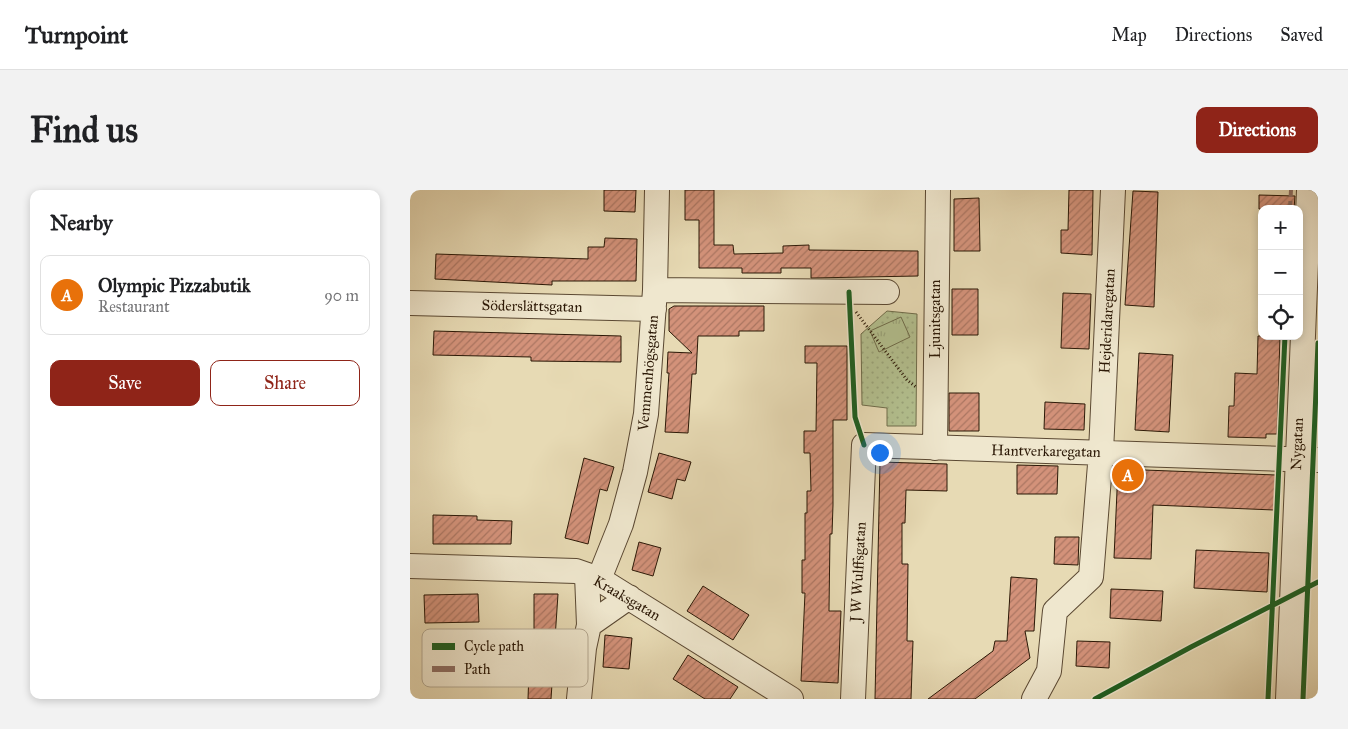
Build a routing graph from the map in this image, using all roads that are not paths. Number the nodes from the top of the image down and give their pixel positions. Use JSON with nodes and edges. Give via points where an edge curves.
{"nodes":[{"id":1,"x":657,"y":190,"type":"edge"},
{"id":2,"x":938,"y":190,"type":"edge"},
{"id":3,"x":1113,"y":190,"type":"edge"},
{"id":4,"x":1309,"y":190,"type":"edge"},
{"id":5,"x":887,"y":292,"type":"dead end"},
{"id":6,"x":654,"y":300,"type":"junction"},
{"id":7,"x":410,"y":303,"type":"edge"},
{"id":8,"x":864,"y":445,"type":"joint"},
{"id":9,"x":935,"y":448,"type":"junction"},
{"id":10,"x":1101,"y":452,"type":"junction"},
{"id":11,"x":1307,"y":460,"type":"edge"},
{"id":12,"x":410,"y":566,"type":"edge"},
{"id":13,"x":593,"y":577,"type":"junction"},
{"id":14,"x":629,"y":597,"type":"junction"},
{"id":15,"x":589,"y":625,"type":"junction"},
{"id":16,"x":588,"y":630,"type":"edge"},
{"id":17,"x":791,"y":699,"type":"edge"},
{"id":18,"x":853,"y":699,"type":"edge"},
{"id":19,"x":1034,"y":699,"type":"edge"},
{"id":20,"x":1288,"y":699,"type":"edge"}],
"edges":[{"from":1,"to":6,"type":"street","name":"Vemmenhögsgatan"},
{"from":2,"to":9,"type":"street","name":"Ljunitsgatan"},
{"from":3,"to":10,"type":"street","name":"Hejderidaregatan"},
{"from":4,"to":11,"type":"street","name":"Nygatan"},
{"from":5,"to":6,"type":"street","name":"Söderslättsgatan"},
{"from":6,"to":7,"type":"street","name":"Söderslättsgatan"},
{"from":6,"to":13,"type":"street","name":"Vemmenhögsgatan","via":[[646,414],[635,472],[621,524]]},
{"from":8,"to":9,"type":"street","name":"Hantverkaregatan"},
{"from":8,"to":18,"type":"street","name":"J W Wulffsgatan"},
{"from":9,"to":10,"type":"street","name":"Hantverkaregatan"},
{"from":10,"to":11,"type":"street","name":"Hantverkaregatan"},
{"from":10,"to":19,"type":"street","name":"Hejderidaregatan","via":[[1092,576],[1055,611],[1049,671]]},
{"from":11,"to":20,"type":"street","name":"Nygatan"},
{"from":12,"to":13,"type":"street","name":"Kraaksgatan","via":[[576,571]]},
{"from":13,"to":14,"type":"street","name":"Kraaksgatan"},
{"from":13,"to":15,"type":"street","name":"Vemmenhögsgatan"},
{"from":14,"to":15,"type":"street"},
{"from":14,"to":17,"type":"street","name":"Kraaksgatan"},
{"from":15,"to":16,"type":"street","name":"Vemmenhögsgatan"}]}
